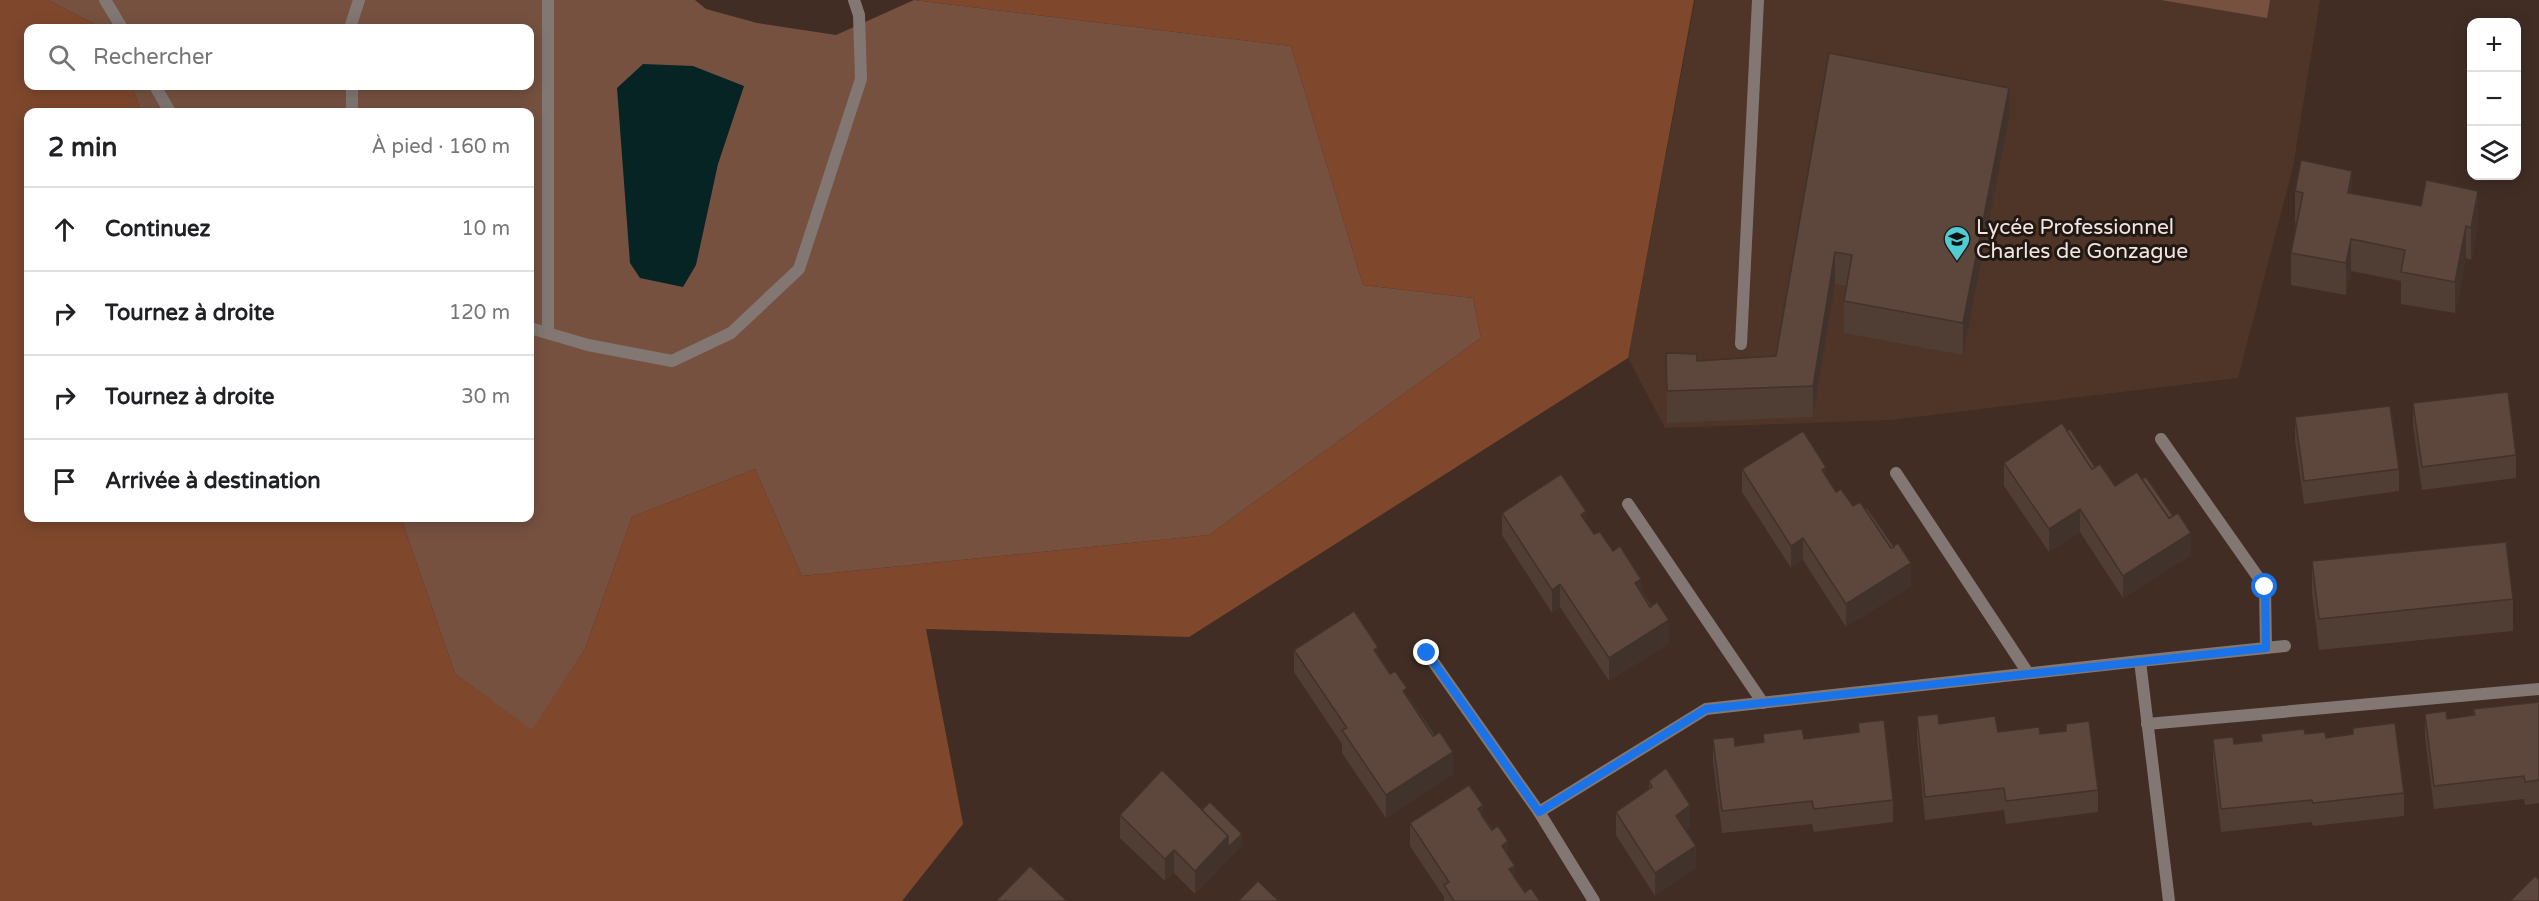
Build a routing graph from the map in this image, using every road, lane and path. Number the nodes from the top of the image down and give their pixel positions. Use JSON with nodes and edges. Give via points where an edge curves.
{"nodes":[{"id":1,"x":105,"y":0,"type":"edge"},
{"id":2,"x":359,"y":0,"type":"edge"},
{"id":3,"x":548,"y":0,"type":"edge"},
{"id":4,"x":854,"y":0,"type":"edge"},
{"id":5,"x":1758,"y":0,"type":"edge"},
{"id":6,"x":120,"y":24,"type":"edge"},
{"id":7,"x":351,"y":24,"type":"edge"},
{"id":8,"x":157,"y":90,"type":"edge"},
{"id":9,"x":351,"y":90,"type":"edge"},
{"id":10,"x":168,"y":108,"type":"edge"},
{"id":11,"x":352,"y":108,"type":"edge"},
{"id":12,"x":534,"y":329,"type":"edge"},
{"id":13,"x":548,"y":333,"type":"junction"},
{"id":14,"x":1741,"y":344,"type":"dead end"},
{"id":15,"x":2161,"y":439,"type":"dead end"},
{"id":16,"x":1896,"y":474,"type":"dead end"},
{"id":17,"x":1628,"y":504,"type":"dead end"},
{"id":18,"x":2285,"y":646,"type":"dead end"},
{"id":19,"x":2266,"y":648,"type":"junction"},
{"id":20,"x":1427,"y":653,"type":"dead end"},
{"id":21,"x":2139,"y":661,"type":"junction"},
{"id":22,"x":2028,"y":673,"type":"junction"},
{"id":23,"x":2539,"y":689,"type":"edge"},
{"id":24,"x":1763,"y":703,"type":"junction"},
{"id":25,"x":2147,"y":724,"type":"junction"},
{"id":26,"x":1539,"y":812,"type":"junction"},
{"id":27,"x":1594,"y":901,"type":"edge"},
{"id":28,"x":2169,"y":901,"type":"edge"}],
"edges":[{"from":1,"to":6,"type":"street"},
{"from":2,"to":7,"type":"street"},
{"from":3,"to":13,"type":"street"},
{"from":4,"to":13,"type":"street","via":[[859,15],[861,79],[799,269],[731,333],[672,361]]},
{"from":5,"to":14,"type":"street"},
{"from":8,"to":10,"type":"street"},
{"from":9,"to":11,"type":"street"},
{"from":12,"to":13,"type":"street"},
{"from":15,"to":19,"type":"street","via":[[2265,587]]},
{"from":16,"to":22,"type":"street"},
{"from":17,"to":24,"type":"street"},
{"from":18,"to":19,"type":"street"},
{"from":19,"to":21,"type":"street"},
{"from":20,"to":26,"type":"street"},
{"from":21,"to":22,"type":"street"},
{"from":21,"to":25,"type":"street"},
{"from":22,"to":24,"type":"street"},
{"from":23,"to":25,"type":"street"},
{"from":24,"to":26,"type":"street","via":[[1706,709]]},
{"from":25,"to":28,"type":"street"},
{"from":26,"to":27,"type":"street"}]}
